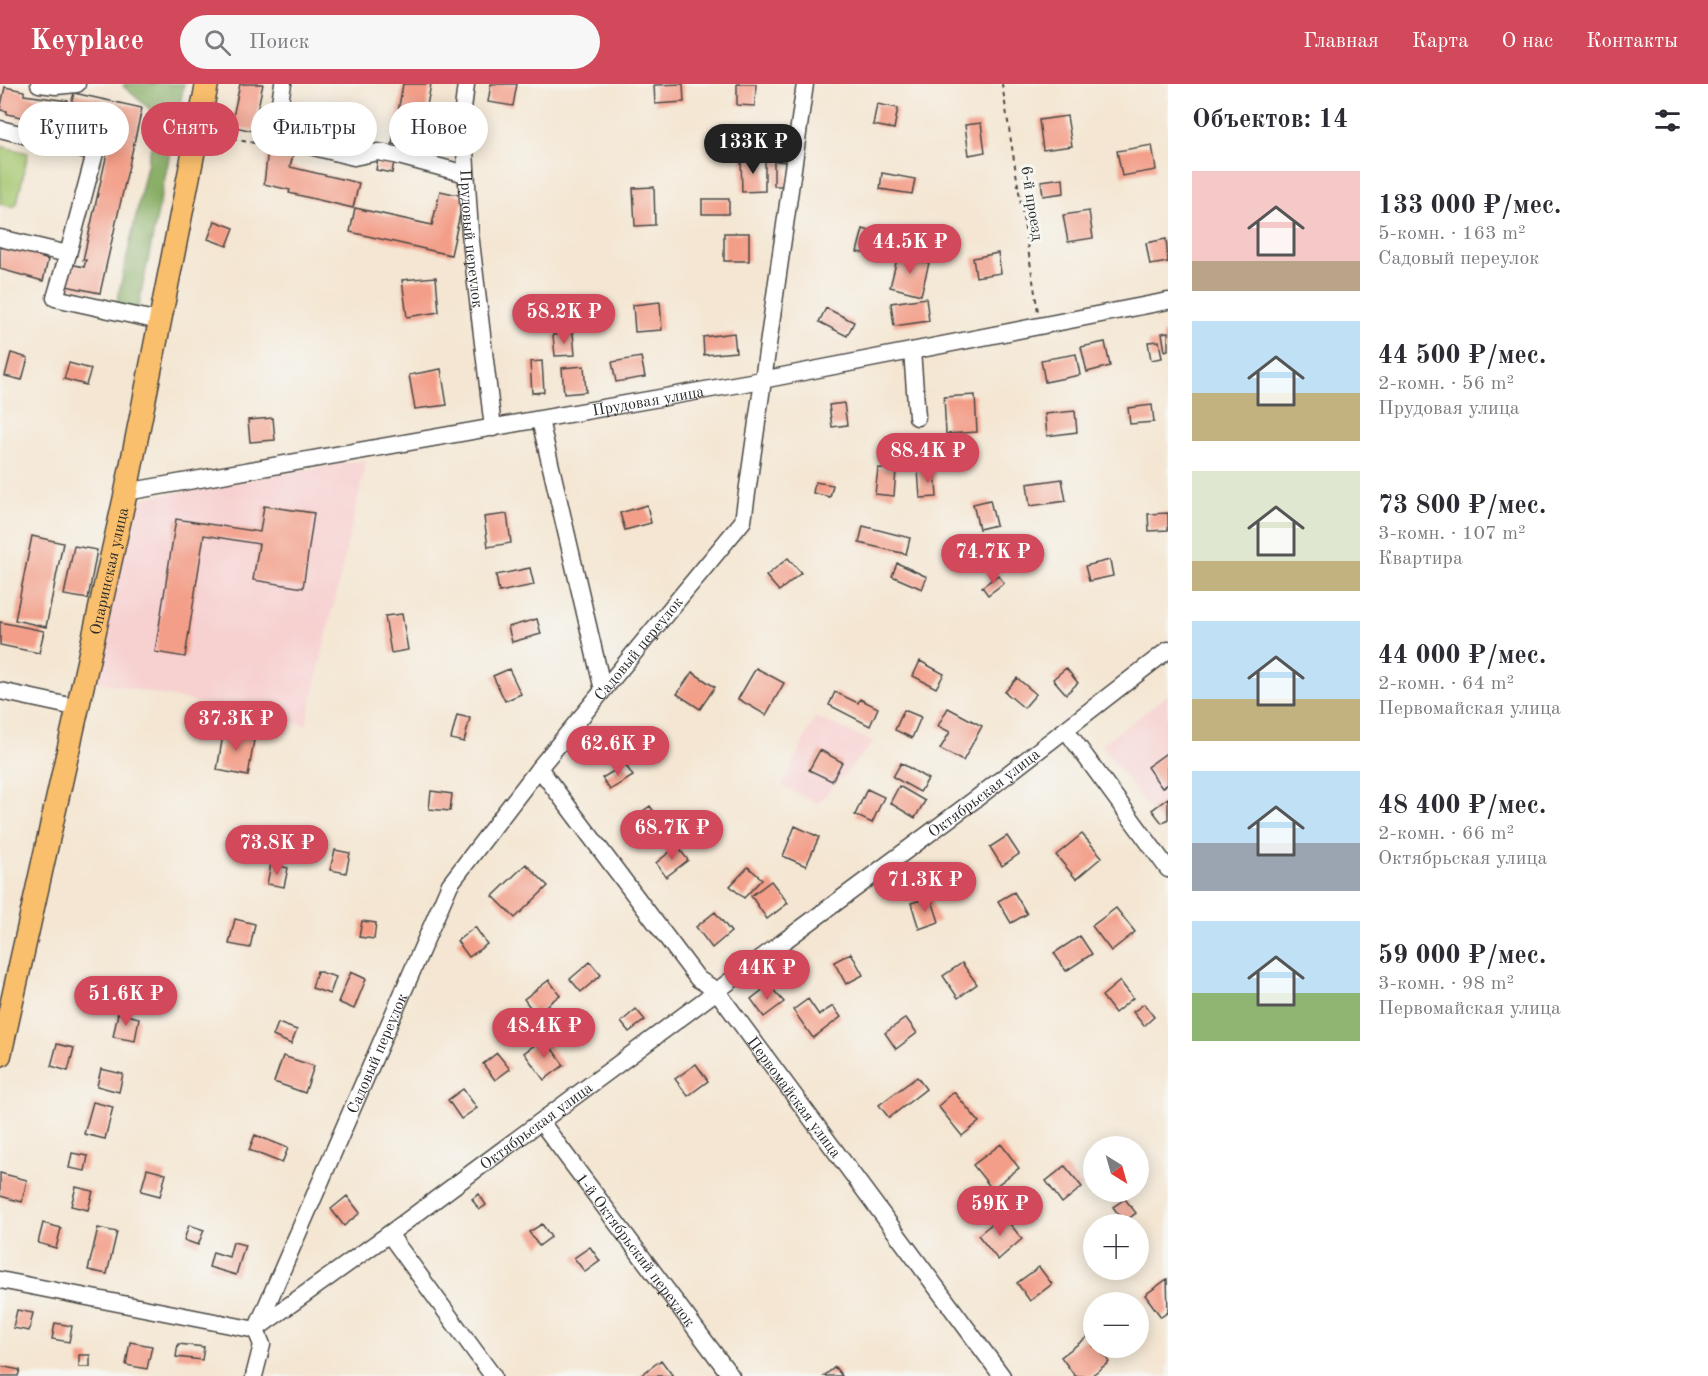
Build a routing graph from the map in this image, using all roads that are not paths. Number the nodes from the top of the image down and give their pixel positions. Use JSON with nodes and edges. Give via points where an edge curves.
{"nodes":[{"id":1,"x":39,"y":84,"type":"edge"},
{"id":2,"x":77,"y":84,"type":"edge"},
{"id":3,"x":207,"y":84,"type":"edge"},
{"id":4,"x":283,"y":84,"type":"edge"},
{"id":5,"x":466,"y":84,"type":"edge"},
{"id":6,"x":805,"y":84,"type":"edge"},
{"id":7,"x":0,"y":129,"type":"edge"},
{"id":8,"x":466,"y":174,"type":"junction"},
{"id":9,"x":0,"y":238,"type":"edge"},
{"id":10,"x":68,"y":254,"type":"junction"},
{"id":11,"x":1168,"y":301,"type":"edge"},
{"id":12,"x":159,"y":321,"type":"junction"},
{"id":13,"x":912,"y":351,"type":"junction"},
{"id":14,"x":762,"y":380,"type":"junction"},
{"id":15,"x":917,"y":417,"type":"dead end"},
{"id":16,"x":540,"y":420,"type":"junction"},
{"id":17,"x":493,"y":428,"type":"junction"},
{"id":18,"x":126,"y":492,"type":"junction"},
{"id":19,"x":1168,"y":650,"type":"edge"},
{"id":20,"x":603,"y":690,"type":"junction"},
{"id":21,"x":0,"y":691,"type":"edge"},
{"id":22,"x":79,"y":708,"type":"junction"},
{"id":23,"x":1066,"y":730,"type":"junction"},
{"id":24,"x":539,"y":768,"type":"junction"},
{"id":25,"x":1168,"y":869,"type":"edge"},
{"id":26,"x":716,"y":990,"type":"junction"},
{"id":27,"x":0,"y":1055,"type":"edge"},
{"id":28,"x":541,"y":1122,"type":"junction"},
{"id":29,"x":389,"y":1234,"type":"junction"},
{"id":30,"x":0,"y":1280,"type":"edge"},
{"id":31,"x":256,"y":1330,"type":"junction"},
{"id":32,"x":995,"y":1374,"type":"edge"},
{"id":33,"x":254,"y":1376,"type":"edge"},
{"id":34,"x":494,"y":1376,"type":"edge"},
{"id":35,"x":731,"y":1376,"type":"edge"}],
"edges":[{"from":1,"to":2,"type":"street"},
{"from":3,"to":12,"type":"main road","name":"Опаринская улица"},
{"from":4,"to":8,"type":"street","via":[[274,137],[354,157],[378,152],[395,155]]},
{"from":5,"to":8,"type":"street","name":"Прудовый переулок","via":[[460,134]]},
{"from":6,"to":14,"type":"street","name":"Садовый переулок"},
{"from":7,"to":10,"type":"street","via":[[95,153]]},
{"from":8,"to":17,"type":"street","name":"Прудовый переулок"},
{"from":9,"to":10,"type":"street"},
{"from":10,"to":12,"type":"street","via":[[55,298]]},
{"from":11,"to":13,"type":"street","name":"Прудовая улица"},
{"from":12,"to":18,"type":"main road","name":"Опаринская улица"},
{"from":13,"to":14,"type":"street","name":"Прудовая улица"},
{"from":13,"to":15,"type":"street"},
{"from":14,"to":16,"type":"street","name":"Прудовая улица"},
{"from":14,"to":20,"type":"street","name":"Садовый переулок","via":[[743,521]]},
{"from":16,"to":17,"type":"street","name":"Прудовая улица"},
{"from":16,"to":20,"type":"street"},
{"from":17,"to":18,"type":"street","name":"Прудовая улица"},
{"from":18,"to":22,"type":"main road","name":"Опаринская улица"},
{"from":19,"to":23,"type":"street","name":"Октябрьская улица"},
{"from":20,"to":24,"type":"street","name":"Садовый переулок"},
{"from":21,"to":22,"type":"street"},
{"from":22,"to":27,"type":"main road","name":"Опаринская улица"},
{"from":23,"to":25,"type":"street"},
{"from":23,"to":26,"type":"street","name":"Октябрьская улица"},
{"from":24,"to":26,"type":"street","name":"Первомайская улица","via":[[698,979]]},
{"from":24,"to":31,"type":"street","name":"Садовый переулок","via":[[450,884]]},
{"from":26,"to":28,"type":"street","name":"Октябрьская улица"},
{"from":26,"to":32,"type":"street","name":"Первомайская улица"},
{"from":28,"to":29,"type":"street","name":"Октябрьская улица"},
{"from":28,"to":35,"type":"street","name":"1-й Октябрьский переулок"},
{"from":29,"to":31,"type":"street","name":"Октябрьская улица"},
{"from":29,"to":34,"type":"street"},
{"from":30,"to":31,"type":"street"},
{"from":31,"to":33,"type":"street","via":[[262,1346]]}]}
